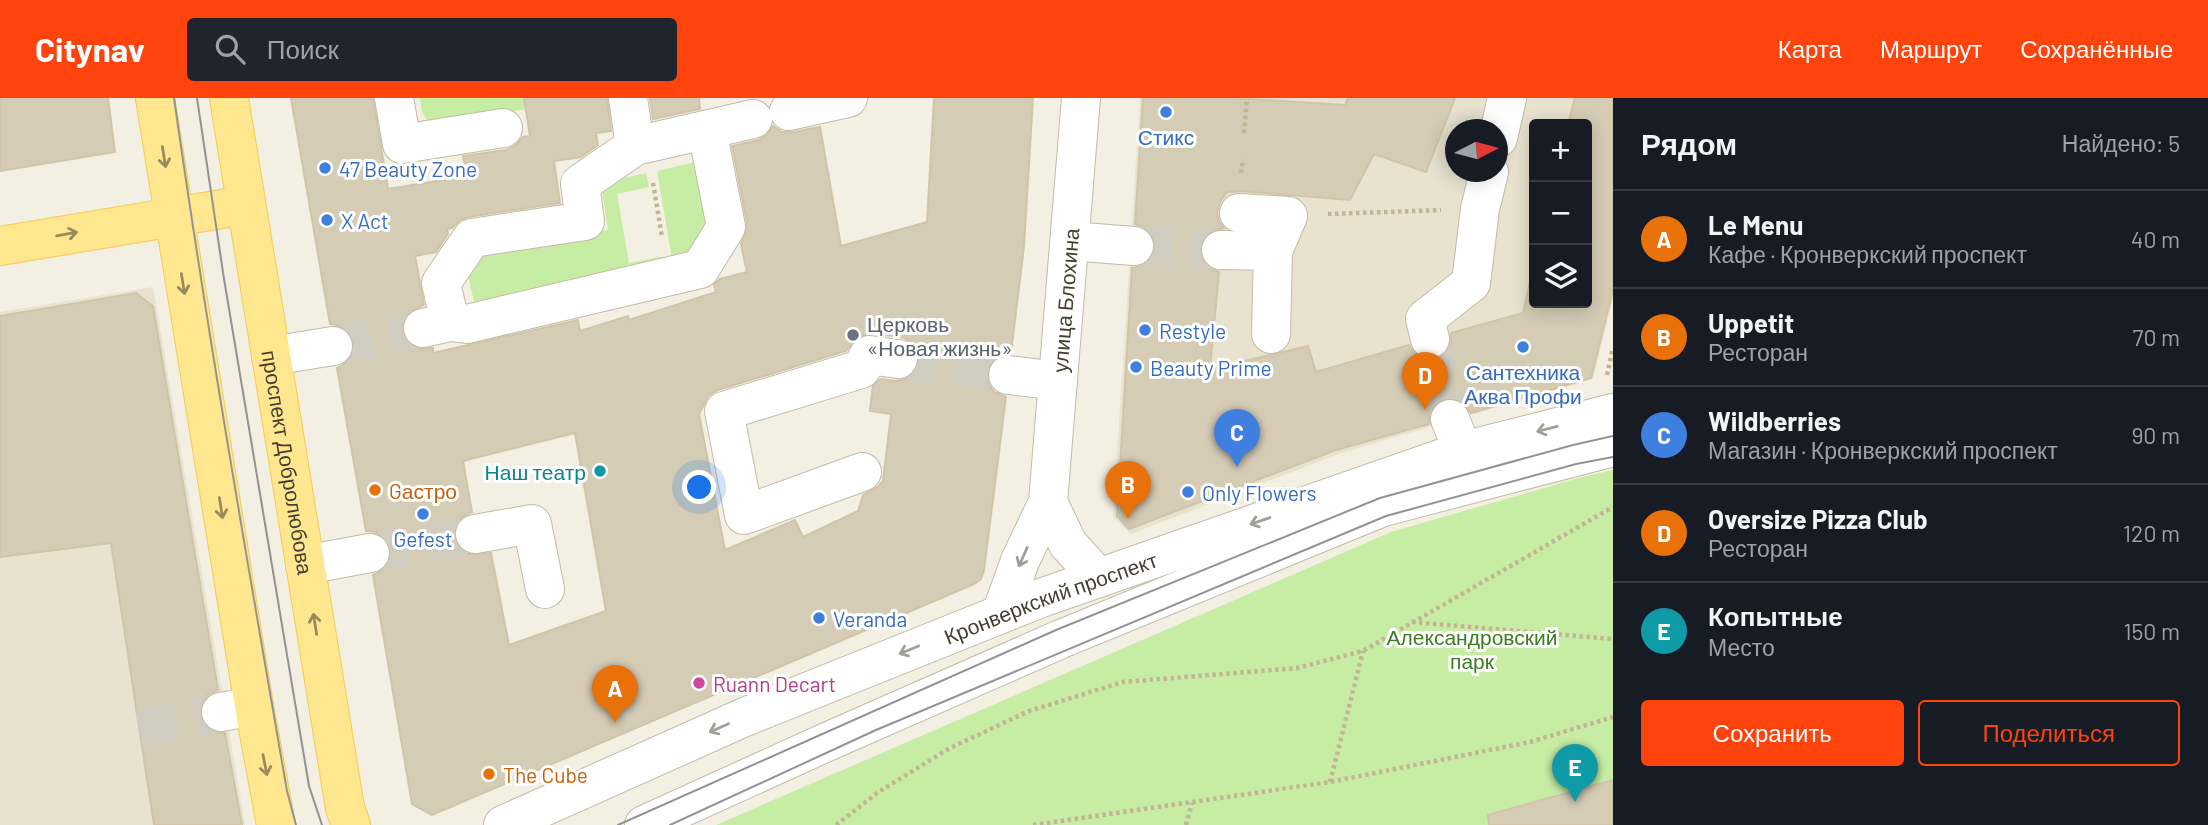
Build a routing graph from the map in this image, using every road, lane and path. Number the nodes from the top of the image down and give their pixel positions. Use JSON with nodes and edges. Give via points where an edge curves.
{"nodes":[{"id":1,"x":155,"y":98,"type":"edge"},
{"id":2,"x":229,"y":98,"type":"edge"},
{"id":3,"x":394,"y":98,"type":"edge"},
{"id":4,"x":628,"y":98,"type":"edge"},
{"id":5,"x":848,"y":98,"type":"edge"},
{"id":6,"x":1075,"y":98,"type":"edge"},
{"id":7,"x":1247,"y":98,"type":"edge"},
{"id":8,"x":1507,"y":98,"type":"edge"},
{"id":9,"x":789,"y":111,"type":"dead end"},
{"id":10,"x":752,"y":119,"type":"dead end"},
{"id":11,"x":1502,"y":119,"type":"edge"},
{"id":12,"x":503,"y":128,"type":"dead end"},
{"id":13,"x":707,"y":130,"type":"junction"},
{"id":14,"x":1244,"y":133,"type":"dead end"},
{"id":15,"x":635,"y":146,"type":"junction"},
{"id":16,"x":1486,"y":182,"type":"edge"},
{"id":17,"x":246,"y":205,"type":"junction"},
{"id":18,"x":1479,"y":209,"type":"junction"},
{"id":19,"x":1239,"y":212,"type":"tunnel mouth"},
{"id":20,"x":1288,"y":216,"type":"junction"},
{"id":21,"x":173,"y":217,"type":"junction"},
{"id":22,"x":1070,"y":241,"type":"junction"},
{"id":23,"x":0,"y":246,"type":"edge"},
{"id":24,"x":1134,"y":246,"type":"tunnel mouth"},
{"id":25,"x":1221,"y":250,"type":"tunnel mouth"},
{"id":26,"x":1273,"y":251,"type":"junction"},
{"id":27,"x":668,"y":277,"type":"junction"},
{"id":28,"x":1270,"y":334,"type":"dead end"},
{"id":29,"x":1430,"y":339,"type":"tunnel mouth"},
{"id":30,"x":333,"y":346,"type":"tunnel mouth"},
{"id":31,"x":1613,"y":348,"type":"edge"},
{"id":32,"x":271,"y":356,"type":"junction"},
{"id":33,"x":898,"y":359,"type":"tunnel mouth"},
{"id":34,"x":1008,"y":375,"type":"tunnel mouth"},
{"id":35,"x":1058,"y":381,"type":"junction"},
{"id":36,"x":1609,"y":396,"type":"edge"},
{"id":37,"x":1613,"y":447,"type":"edge"},
{"id":38,"x":862,"y":472,"type":"dead end"},
{"id":39,"x":1048,"y":502,"type":"junction"},
{"id":40,"x":1613,"y":507,"type":"edge"},
{"id":41,"x":475,"y":534,"type":"tunnel mouth"},
{"id":42,"x":370,"y":553,"type":"tunnel mouth"},
{"id":43,"x":305,"y":565,"type":"junction"},
{"id":44,"x":1099,"y":578,"type":"junction"},
{"id":45,"x":545,"y":589,"type":"dead end"},
{"id":46,"x":1001,"y":614,"type":"junction"},
{"id":47,"x":1410,"y":622,"type":"junction"},
{"id":48,"x":1613,"y":639,"type":"edge"},
{"id":49,"x":1363,"y":651,"type":"junction"},
{"id":50,"x":1613,"y":717,"type":"edge"},
{"id":51,"x":1330,"y":782,"type":"junction"},
{"id":52,"x":1192,"y":803,"type":"junction"},
{"id":53,"x":276,"y":825,"type":"edge"},
{"id":54,"x":351,"y":825,"type":"edge"},
{"id":55,"x":503,"y":825,"type":"edge"},
{"id":56,"x":644,"y":825,"type":"edge"},
{"id":57,"x":836,"y":825,"type":"edge"},
{"id":58,"x":1033,"y":825,"type":"edge"},
{"id":59,"x":1186,"y":825,"type":"edge"}],
"edges":[{"from":1,"to":21,"type":"main road","one_way":true},
{"from":2,"to":17,"type":"main road","name":"проспект Добролюбова"},
{"from":3,"to":12,"type":"street","via":[[402,144]]},
{"from":4,"to":15,"type":"street"},
{"from":5,"to":9,"type":"street"},
{"from":6,"to":22,"type":"street","name":"улица Блохина"},
{"from":7,"to":14,"type":"path"},
{"from":8,"to":11,"type":"street"},
{"from":10,"to":13,"type":"street"},
{"from":13,"to":15,"type":"street"},
{"from":13,"to":27,"type":"street","via":[[726,227],[701,270]]},
{"from":15,"to":27,"type":"path","via":[[649,162]]},
{"from":15,"to":27,"type":"street","via":[[580,184],[585,221],[472,239],[441,283],[437,325],[467,324]]},
{"from":16,"to":18,"type":"street"},
{"from":17,"to":21,"type":"main road"},
{"from":17,"to":32,"type":"main road","name":"проспект Добролюбова"},
{"from":18,"to":20,"type":"path"},
{"from":18,"to":29,"type":"street","via":[[1471,283],[1425,319]]},
{"from":19,"to":20,"type":"street"},
{"from":20,"to":26,"type":"street"},
{"from":23,"to":21,"type":"main road","one_way":true},
{"from":21,"to":53,"type":"main road","one_way":true,"via":[[237,709]]},
{"from":22,"to":24,"type":"street"},
{"from":22,"to":35,"type":"street","name":"улица Блохина"},
{"from":25,"to":26,"type":"street"},
{"from":26,"to":28,"type":"street"},
{"from":30,"to":32,"type":"street"},
{"from":31,"to":36,"type":"path"},
{"from":32,"to":43,"type":"main road","name":"проспект Добролюбова"},
{"from":33,"to":38,"type":"street","via":[[869,355],[861,369],[724,411],[744,515]]},
{"from":34,"to":35,"type":"street"},
{"from":35,"to":39,"type":"street","name":"улица Блохина"},
{"from":36,"to":44,"type":"street","name":"Кронверкский проспект","one_way":true,"via":[[1457,435]]},
{"from":37,"to":56,"type":"street","via":[[1383,507],[1049,645]]},
{"from":39,"to":44,"type":"street","via":[[1068,544]]},
{"from":39,"to":46,"type":"street","name":"улица Блохина","one_way":true},
{"from":40,"to":47,"type":"path"},
{"from":41,"to":45,"type":"street","via":[[532,524]]},
{"from":42,"to":43,"type":"street"},
{"from":54,"to":43,"type":"main road","name":"проспект Добролюбова","one_way":true},
{"from":44,"to":46,"type":"street","name":"Кронверкский проспект"},
{"from":46,"to":55,"type":"street","name":"Кронверкский проспект","one_way":true,"via":[[747,716]]},
{"from":47,"to":48,"type":"path"},
{"from":47,"to":49,"type":"path"},
{"from":49,"to":51,"type":"path"},
{"from":49,"to":57,"type":"path","via":[[1297,668],[1124,682],[1029,711],[950,748],[877,793]]},
{"from":50,"to":51,"type":"path","via":[[1530,741]]},
{"from":51,"to":52,"type":"path"},
{"from":52,"to":58,"type":"path"},
{"from":52,"to":59,"type":"path"}]}
